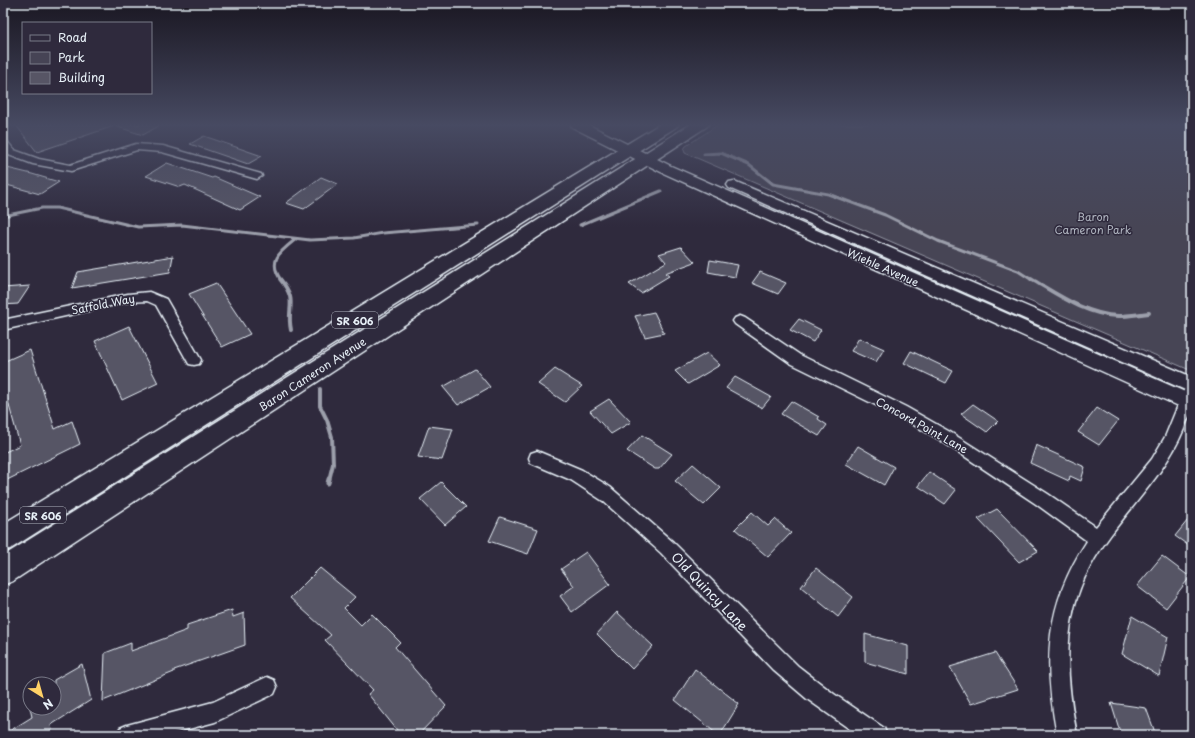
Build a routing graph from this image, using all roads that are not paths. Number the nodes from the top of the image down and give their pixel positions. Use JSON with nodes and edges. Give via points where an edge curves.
{"nodes":[{"id":1,"x":27,"y":158,"type":"edge"},
{"id":2,"x":101,"y":158,"type":"edge"},
{"id":3,"x":198,"y":158,"type":"edge"},
{"id":4,"x":632,"y":158,"type":"edge"},
{"id":5,"x":633,"y":158,"type":"edge"},
{"id":6,"x":661,"y":158,"type":"edge"},
{"id":7,"x":257,"y":176,"type":"dead end"},
{"id":8,"x":740,"y":322,"type":"dead end"},
{"id":9,"x":3,"y":325,"type":"edge"},
{"id":10,"x":194,"y":360,"type":"dead end"},
{"id":11,"x":1191,"y":395,"type":"edge"},
{"id":12,"x":537,"y":458,"type":"dead end"},
{"id":13,"x":1098,"y":538,"type":"junction"},
{"id":14,"x":3,"y":539,"type":"edge"},
{"id":15,"x":3,"y":572,"type":"edge"},
{"id":16,"x":267,"y":687,"type":"dead end"},
{"id":17,"x":127,"y":735,"type":"edge"},
{"id":18,"x":877,"y":735,"type":"edge"},
{"id":19,"x":1067,"y":735,"type":"edge"}],
"edges":[{"from":1,"to":2,"type":"street","via":[[71,168]]},
{"from":3,"to":7,"type":"street"},
{"from":4,"to":14,"type":"main road","name":"Baron Cameron Avenue","number":"SR 606"},
{"from":5,"to":15,"type":"main road","name":"Baron Cameron Avenue","number":"SR 606"},
{"from":6,"to":11,"type":"main road","name":"Wiehle Avenue"},
{"from":8,"to":13,"type":"street","name":"Concord Point Lane","via":[[795,359],[901,411],[945,436]]},
{"from":9,"to":10,"type":"street","name":"Saffold Way","via":[[128,298],[149,296],[161,302]]},
{"from":11,"to":13,"type":"street","via":[[1165,452],[1146,480]]},
{"from":12,"to":18,"type":"street","name":"Old Quincy Lane","via":[[590,482],[614,501],[668,548],[803,683]]},
{"from":13,"to":19,"type":"street","via":[[1076,577],[1064,608],[1058,638],[1057,673]]},
{"from":16,"to":17,"type":"street","via":[[215,712]]}]}
